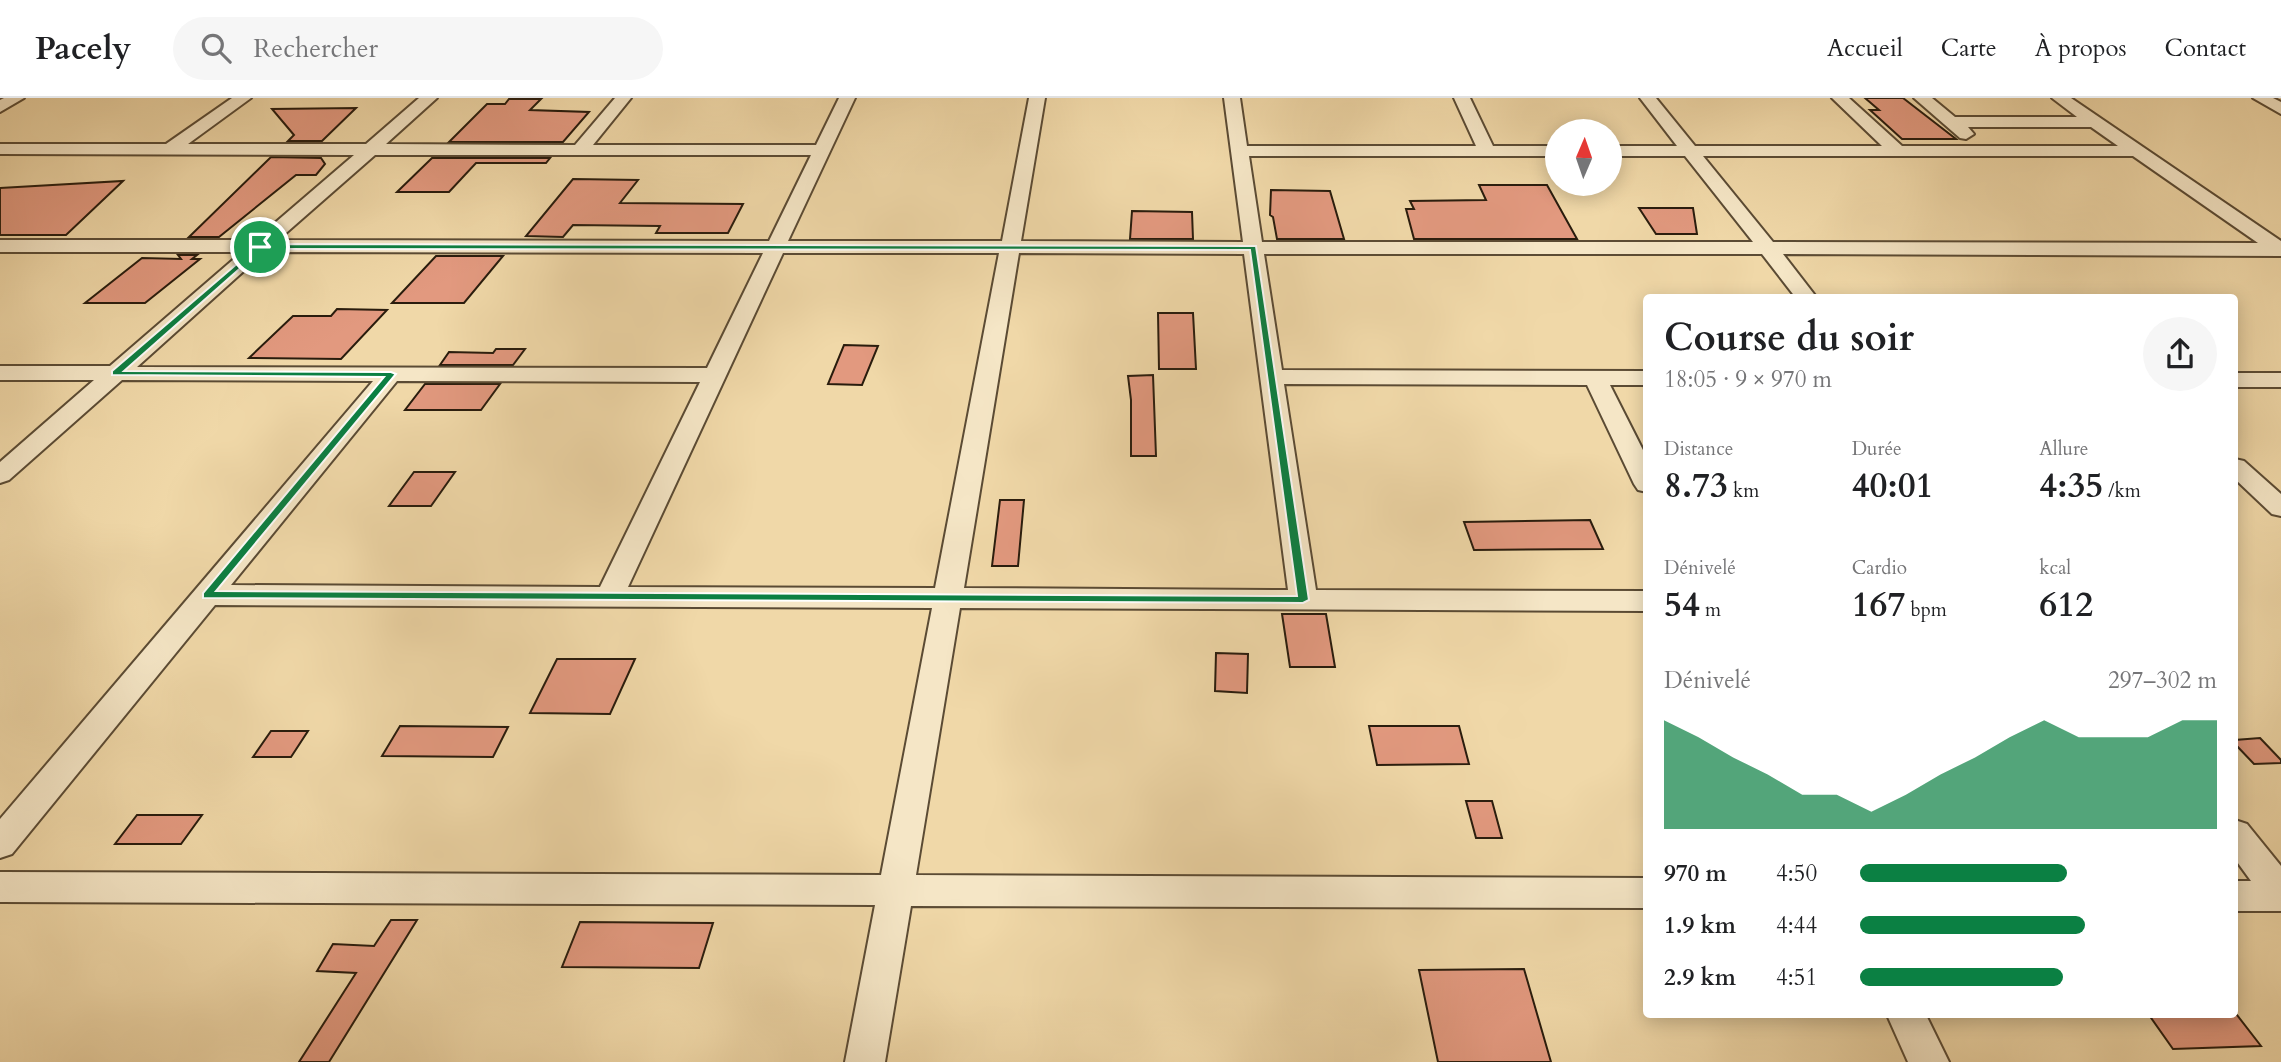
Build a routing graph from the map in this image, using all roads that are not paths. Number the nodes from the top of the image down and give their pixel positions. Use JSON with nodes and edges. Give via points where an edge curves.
{"nodes":[{"id":1,"x":16,"y":98,"type":"edge"},
{"id":2,"x":243,"y":98,"type":"edge"},
{"id":3,"x":429,"y":98,"type":"edge"},
{"id":4,"x":623,"y":98,"type":"edge"},
{"id":5,"x":847,"y":98,"type":"edge"},
{"id":6,"x":1037,"y":98,"type":"edge"},
{"id":7,"x":1232,"y":98,"type":"edge"},
{"id":8,"x":1462,"y":98,"type":"edge"},
{"id":9,"x":1648,"y":98,"type":"edge"},
{"id":10,"x":1840,"y":98,"type":"edge"},
{"id":11,"x":1922,"y":98,"type":"edge"},
{"id":12,"x":2060,"y":98,"type":"edge"},
{"id":13,"x":2261,"y":98,"type":"edge"},
{"id":14,"x":0,"y":107,"type":"edge"},
{"id":15,"x":2281,"y":109,"type":"edge"},
{"id":16,"x":1951,"y":121,"type":"junction"},
{"id":17,"x":2096,"y":122,"type":"junction"},
{"id":18,"x":0,"y":149,"type":"edge"},
{"id":19,"x":170,"y":149,"type":"junction"},
{"id":20,"x":370,"y":149,"type":"junction"},
{"id":21,"x":580,"y":150,"type":"junction"},
{"id":22,"x":822,"y":150,"type":"junction"},
{"id":23,"x":1545,"y":150,"type":"edge"},
{"id":24,"x":1622,"y":150,"type":"edge"},
{"id":25,"x":1690,"y":150,"type":"junction"},
{"id":26,"x":1898,"y":150,"type":"junction"},
{"id":27,"x":2136,"y":150,"type":"junction"},
{"id":28,"x":1240,"y":151,"type":"junction"},
{"id":29,"x":1487,"y":151,"type":"junction"},
{"id":30,"x":1987,"y":151,"type":"junction"},
{"id":31,"x":0,"y":246,"type":"edge"},
{"id":32,"x":260,"y":247,"type":"junction"},
{"id":33,"x":776,"y":247,"type":"junction"},
{"id":34,"x":1010,"y":247,"type":"junction"},
{"id":35,"x":1254,"y":248,"type":"junction"},
{"id":36,"x":1768,"y":248,"type":"junction"},
{"id":37,"x":2280,"y":249,"type":"edge"},
{"id":38,"x":1804,"y":294,"type":"edge"},
{"id":39,"x":0,"y":373,"type":"edge"},
{"id":40,"x":116,"y":373,"type":"junction"},
{"id":41,"x":391,"y":374,"type":"junction"},
{"id":42,"x":715,"y":375,"type":"junction"},
{"id":43,"x":1272,"y":377,"type":"junction"},
{"id":44,"x":1595,"y":378,"type":"junction"},
{"id":45,"x":1643,"y":378,"type":"edge"},
{"id":46,"x":2238,"y":380,"type":"edge"},
{"id":47,"x":2281,"y":380,"type":"edge"},
{"id":48,"x":2238,"y":469,"type":"edge"},
{"id":49,"x":0,"y":475,"type":"edge"},
{"id":50,"x":1643,"y":476,"type":"edge"},
{"id":51,"x":2281,"y":508,"type":"edge"},
{"id":52,"x":207,"y":595,"type":"junction"},
{"id":53,"x":609,"y":597,"type":"junction"},
{"id":54,"x":948,"y":598,"type":"junction"},
{"id":55,"x":1303,"y":600,"type":"junction"},
{"id":56,"x":1643,"y":601,"type":"edge"},
{"id":57,"x":2238,"y":838,"type":"edge"},
{"id":58,"x":0,"y":844,"type":"edge"},
{"id":59,"x":0,"y":887,"type":"edge"},
{"id":60,"x":895,"y":890,"type":"junction"},
{"id":61,"x":1643,"y":893,"type":"edge"},
{"id":62,"x":2281,"y":894,"type":"edge"},
{"id":63,"x":2238,"y":896,"type":"edge"},
{"id":64,"x":1907,"y":1018,"type":"edge"},
{"id":65,"x":865,"y":1062,"type":"edge"},
{"id":66,"x":1929,"y":1062,"type":"edge"}],
"edges":[{"from":1,"to":14,"type":"street"},
{"from":2,"to":19,"type":"street"},
{"from":3,"to":20,"type":"street"},
{"from":4,"to":21,"type":"street"},
{"from":5,"to":22,"type":"street"},
{"from":6,"to":34,"type":"street"},
{"from":7,"to":28,"type":"street"},
{"from":8,"to":29,"type":"street"},
{"from":9,"to":25,"type":"street"},
{"from":10,"to":26,"type":"street"},
{"from":11,"to":16,"type":"street"},
{"from":12,"to":17,"type":"street"},
{"from":13,"to":15,"type":"street"},
{"from":16,"to":17,"type":"street"},
{"from":16,"to":30,"type":"street"},
{"from":17,"to":27,"type":"street"},
{"from":18,"to":19,"type":"street"},
{"from":19,"to":20,"type":"street"},
{"from":20,"to":21,"type":"street"},
{"from":20,"to":32,"type":"street"},
{"from":21,"to":22,"type":"street"},
{"from":22,"to":33,"type":"street"},
{"from":23,"to":29,"type":"street"},
{"from":24,"to":25,"type":"street"},
{"from":25,"to":26,"type":"street"},
{"from":25,"to":36,"type":"street"},
{"from":26,"to":30,"type":"street"},
{"from":27,"to":30,"type":"street"},
{"from":27,"to":37,"type":"street"},
{"from":28,"to":29,"type":"street"},
{"from":28,"to":35,"type":"street"},
{"from":31,"to":32,"type":"street"},
{"from":32,"to":33,"type":"street"},
{"from":32,"to":40,"type":"street"},
{"from":33,"to":34,"type":"street"},
{"from":33,"to":42,"type":"street"},
{"from":34,"to":35,"type":"street"},
{"from":34,"to":54,"type":"street"},
{"from":35,"to":36,"type":"street"},
{"from":35,"to":43,"type":"street"},
{"from":36,"to":37,"type":"street"},
{"from":36,"to":38,"type":"street"},
{"from":39,"to":40,"type":"street"},
{"from":40,"to":41,"type":"street"},
{"from":40,"to":49,"type":"street"},
{"from":41,"to":42,"type":"street"},
{"from":41,"to":52,"type":"street"},
{"from":42,"to":53,"type":"street"},
{"from":43,"to":44,"type":"street"},
{"from":43,"to":55,"type":"street"},
{"from":44,"to":45,"type":"street"},
{"from":44,"to":50,"type":"street"},
{"from":46,"to":47,"type":"street"},
{"from":48,"to":51,"type":"street"},
{"from":52,"to":53,"type":"street"},
{"from":52,"to":58,"type":"street"},
{"from":53,"to":54,"type":"street"},
{"from":54,"to":55,"type":"street"},
{"from":54,"to":60,"type":"street"},
{"from":55,"to":56,"type":"street"},
{"from":57,"to":62,"type":"street"},
{"from":59,"to":60,"type":"street"},
{"from":60,"to":61,"type":"street"},
{"from":60,"to":65,"type":"street"},
{"from":62,"to":63,"type":"street"},
{"from":64,"to":66,"type":"street"}]}
